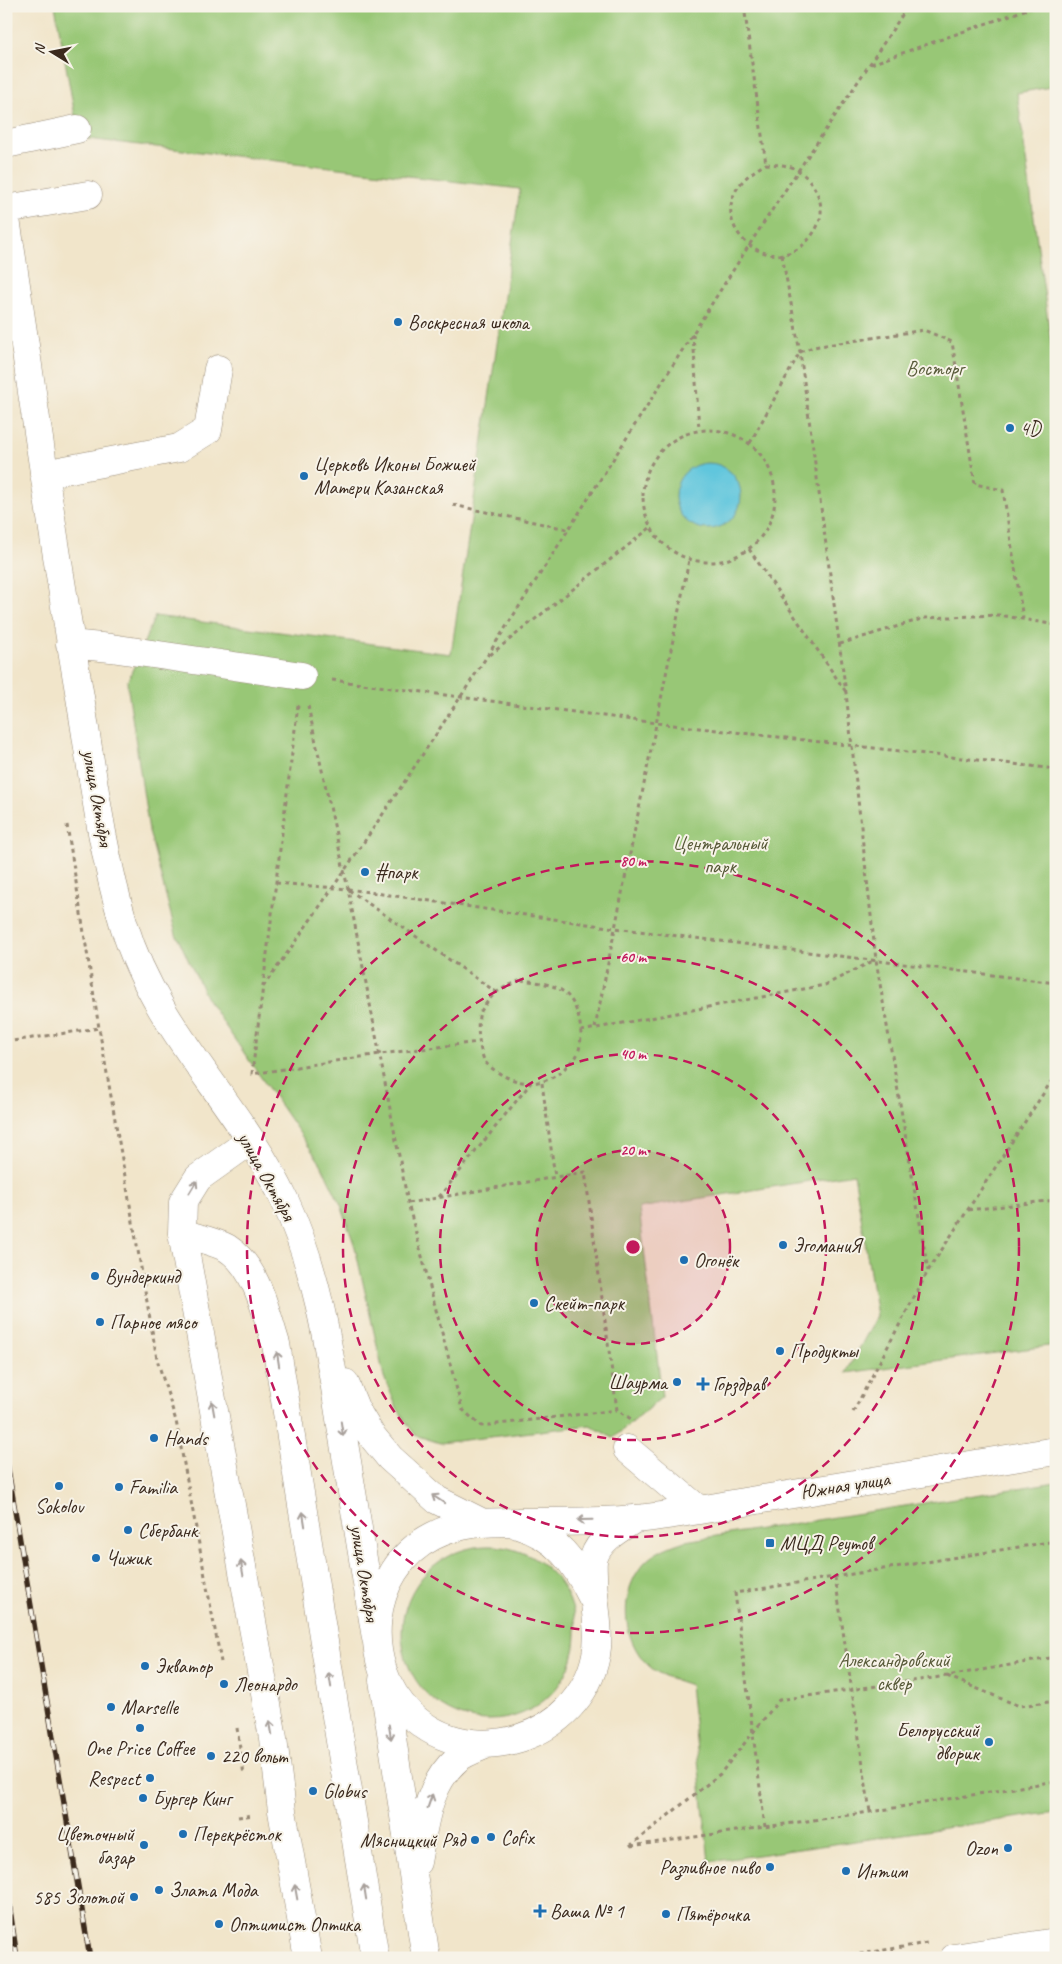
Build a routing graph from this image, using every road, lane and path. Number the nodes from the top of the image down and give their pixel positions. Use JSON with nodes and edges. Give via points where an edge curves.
{"nodes":[{"id":1,"x":744,"y":6,"type":"edge"},
{"id":2,"x":908,"y":6,"type":"edge"},
{"id":3,"x":1036,"y":6,"type":"edge"},
{"id":4,"x":871,"y":64,"type":"junction"},
{"id":5,"x":77,"y":129,"type":"dead end"},
{"id":6,"x":6,"y":144,"type":"edge"},
{"id":7,"x":766,"y":164,"type":"junction"},
{"id":8,"x":799,"y":171,"type":"junction"},
{"id":9,"x":88,"y":195,"type":"dead end"},
{"id":10,"x":6,"y":209,"type":"edge"},
{"id":11,"x":6,"y":219,"type":"edge"},
{"id":12,"x":749,"y":246,"type":"junction"},
{"id":13,"x":782,"y":255,"type":"junction"},
{"id":14,"x":693,"y":334,"type":"junction"},
{"id":15,"x":800,"y":352,"type":"junction"},
{"id":16,"x":218,"y":369,"type":"dead end"},
{"id":17,"x":699,"y":430,"type":"junction"},
{"id":18,"x":750,"y":444,"type":"junction"},
{"id":19,"x":44,"y":474,"type":"junction"},
{"id":20,"x":452,"y":505,"type":"dead end"},
{"id":21,"x":650,"y":528,"type":"junction"},
{"id":22,"x":567,"y":530,"type":"junction"},
{"id":23,"x":749,"y":549,"type":"junction"},
{"id":24,"x":689,"y":560,"type":"junction"},
{"id":25,"x":1023,"y":619,"type":"junction"},
{"id":26,"x":1056,"y":625,"type":"edge"},
{"id":27,"x":70,"y":644,"type":"junction"},
{"id":28,"x":840,"y":644,"type":"junction"},
{"id":29,"x":487,"y":657,"type":"junction"},
{"id":30,"x":302,"y":676,"type":"junction"},
{"id":31,"x":846,"y":692,"type":"junction"},
{"id":32,"x":460,"y":698,"type":"junction"},
{"id":33,"x":656,"y":723,"type":"junction"},
{"id":34,"x":851,"y":744,"type":"junction"},
{"id":35,"x":1056,"y":769,"type":"edge"},
{"id":36,"x":67,"y":822,"type":"dead end"},
{"id":37,"x":343,"y":873,"type":"junction"},
{"id":38,"x":276,"y":883,"type":"junction"},
{"id":39,"x":334,"y":888,"type":"junction"},
{"id":40,"x":348,"y":889,"type":"junction"},
{"id":41,"x":615,"y":928,"type":"junction"},
{"id":42,"x":876,"y":960,"type":"junction"},
{"id":43,"x":1056,"y":983,"type":"edge"},
{"id":44,"x":263,"y":987,"type":"junction"},
{"id":45,"x":496,"y":992,"type":"junction"},
{"id":46,"x":99,"y":1028,"type":"junction"},
{"id":47,"x":595,"y":1028,"type":"junction"},
{"id":48,"x":581,"y":1030,"type":"junction"},
{"id":49,"x":6,"y":1042,"type":"edge"},
{"id":50,"x":478,"y":1042,"type":"junction"},
{"id":51,"x":380,"y":1054,"type":"junction"},
{"id":52,"x":1056,"y":1074,"type":"edge"},
{"id":53,"x":542,"y":1083,"type":"junction"},
{"id":54,"x":530,"y":1084,"type":"junction"},
{"id":55,"x":250,"y":1142,"type":"junction"},
{"id":56,"x":554,"y":1177,"type":"junction"},
{"id":57,"x":439,"y":1197,"type":"junction"},
{"id":58,"x":1056,"y":1200,"type":"edge"},
{"id":59,"x":408,"y":1203,"type":"junction"},
{"id":60,"x":967,"y":1210,"type":"junction"},
{"id":61,"x":182,"y":1233,"type":"junction"},
{"id":62,"x":928,"y":1271,"type":"junction"},
{"id":63,"x":326,"y":1329,"type":"junction"},
{"id":64,"x":617,"y":1410,"type":"junction"},
{"id":65,"x":853,"y":1412,"type":"dead end"},
{"id":66,"x":640,"y":1424,"type":"dead end"},
{"id":67,"x":627,"y":1449,"type":"dead end"},
{"id":68,"x":1056,"y":1451,"type":"edge"},
{"id":69,"x":698,"y":1509,"type":"junction"},
{"id":70,"x":633,"y":1520,"type":"junction"},
{"id":71,"x":481,"y":1522,"type":"junction"},
{"id":72,"x":508,"y":1522,"type":"junction"},
{"id":73,"x":1056,"y":1541,"type":"edge"},
{"id":74,"x":835,"y":1577,"type":"junction"},
{"id":75,"x":593,"y":1600,"type":"junction"},
{"id":76,"x":376,"y":1638,"type":"junction"},
{"id":77,"x":1056,"y":1657,"type":"edge"},
{"id":78,"x":221,"y":1662,"type":"dead end"},
{"id":79,"x":380,"y":1666,"type":"junction"},
{"id":80,"x":947,"y":1676,"type":"junction"},
{"id":81,"x":852,"y":1690,"type":"junction"},
{"id":82,"x":1056,"y":1701,"type":"edge"},
{"id":83,"x":753,"y":1733,"type":"junction"},
{"id":84,"x":485,"y":1745,"type":"junction"},
{"id":85,"x":1056,"y":1781,"type":"edge"},
{"id":86,"x":870,"y":1812,"type":"junction"},
{"id":87,"x":765,"y":1827,"type":"junction"},
{"id":88,"x":413,"y":1883,"type":"junction"},
{"id":89,"x":1056,"y":1942,"type":"edge"},
{"id":90,"x":308,"y":1958,"type":"edge"},
{"id":91,"x":376,"y":1958,"type":"edge"},
{"id":92,"x":426,"y":1958,"type":"edge"},
{"id":93,"x":954,"y":1958,"type":"edge"}],
"edges":[{"from":1,"to":7,"type":"path"},
{"from":2,"to":4,"type":"path"},
{"from":3,"to":4,"type":"path"},
{"from":4,"to":8,"type":"path"},
{"from":5,"to":6,"type":"street"},
{"from":7,"to":8,"type":"path","via":[[786,165]]},
{"from":7,"to":12,"type":"path","via":[[739,183],[732,198],[730,216],[736,233]]},
{"from":8,"to":12,"type":"path"},
{"from":8,"to":13,"type":"path","via":[[815,187],[821,203],[820,221],[812,237],[798,249]]},
{"from":9,"to":10,"type":"street"},
{"from":11,"to":19,"type":"street","name":"улица Октября"},
{"from":12,"to":13,"type":"path","via":[[764,254]]},
{"from":12,"to":14,"type":"path"},
{"from":13,"to":15,"type":"path"},
{"from":14,"to":17,"type":"path"},
{"from":14,"to":22,"type":"path"},
{"from":15,"to":18,"type":"path"},
{"from":15,"to":25,"type":"path","via":[[813,347],[924,330],[952,342],[975,484],[1002,490]]},
{"from":15,"to":28,"type":"path"},
{"from":16,"to":19,"type":"street","via":[[208,430],[179,448]]},
{"from":17,"to":18,"type":"path","via":[[726,432]]},
{"from":17,"to":21,"type":"path","via":[[669,442],[649,466],[642,497]]},
{"from":18,"to":23,"type":"path","via":[[769,467],[776,497],[769,526]]},
{"from":19,"to":27,"type":"street","name":"улица Октября"},
{"from":20,"to":22,"type":"path"},
{"from":21,"to":24,"type":"path","via":[[666,548]]},
{"from":21,"to":29,"type":"path"},
{"from":22,"to":29,"type":"path"},
{"from":23,"to":24,"type":"path","via":[[731,560],[710,563]]},
{"from":23,"to":31,"type":"path"},
{"from":24,"to":33,"type":"path"},
{"from":25,"to":26,"type":"path"},
{"from":25,"to":28,"type":"path","via":[[998,615],[926,618]]},
{"from":27,"to":30,"type":"street"},
{"from":27,"to":55,"type":"street","name":"улица Октября","via":[[103,833],[124,925],[157,1004]]},
{"from":28,"to":31,"type":"path"},
{"from":29,"to":32,"type":"path"},
{"from":30,"to":32,"type":"path"},
{"from":30,"to":37,"type":"path"},
{"from":30,"to":38,"type":"path"},
{"from":31,"to":34,"type":"path"},
{"from":32,"to":33,"type":"path"},
{"from":32,"to":37,"type":"path"},
{"from":33,"to":34,"type":"path"},
{"from":33,"to":41,"type":"path"},
{"from":34,"to":35,"type":"path"},
{"from":34,"to":42,"type":"path"},
{"from":36,"to":46,"type":"path"},
{"from":37,"to":39,"type":"path"},
{"from":37,"to":40,"type":"path"},
{"from":38,"to":39,"type":"path"},
{"from":38,"to":44,"type":"path"},
{"from":39,"to":40,"type":"path"},
{"from":39,"to":44,"type":"path"},
{"from":40,"to":41,"type":"path"},
{"from":40,"to":45,"type":"path"},
{"from":40,"to":51,"type":"path"},
{"from":41,"to":42,"type":"path"},
{"from":41,"to":47,"type":"path"},
{"from":42,"to":43,"type":"path"},
{"from":42,"to":47,"type":"path","via":[[825,985]]},
{"from":42,"to":62,"type":"path"},
{"from":44,"to":51,"type":"path","via":[[252,1074]]},
{"from":45,"to":48,"type":"path","via":[[521,980],[548,984],[565,993],[577,1011]]},
{"from":45,"to":50,"type":"path","via":[[480,1013]]},
{"from":46,"to":49,"type":"path"},
{"from":46,"to":78,"type":"path","via":[[157,1359],[176,1421]]},
{"from":47,"to":48,"type":"path"},
{"from":48,"to":53,"type":"path","via":[[576,1056],[560,1073]]},
{"from":50,"to":51,"type":"path"},
{"from":50,"to":54,"type":"path","via":[[485,1063],[506,1078]]},
{"from":51,"to":59,"type":"path"},
{"from":52,"to":60,"type":"path"},
{"from":53,"to":54,"type":"path"},
{"from":53,"to":56,"type":"path"},
{"from":54,"to":57,"type":"path"},
{"from":61,"to":55,"type":"street","one_way":true,"via":[[183,1202],[198,1178]]},
{"from":55,"to":63,"type":"street","name":"улица Октября","via":[[285,1200],[310,1268]]},
{"from":56,"to":57,"type":"path"},
{"from":56,"to":64,"type":"path","via":[[585,1172]]},
{"from":57,"to":59,"type":"path"},
{"from":58,"to":60,"type":"path"},
{"from":59,"to":64,"type":"path","via":[[462,1408],[481,1426]]},
{"from":60,"to":62,"type":"path"},
{"from":90,"to":61,"type":"street","one_way":true,"via":[[282,1811],[273,1738]]},
{"from":91,"to":61,"type":"street","one_way":true,"via":[[276,1344],[258,1286],[245,1266],[227,1248]]},
{"from":62,"to":65,"type":"path"},
{"from":71,"to":63,"type":"street","name":"улица Октября","one_way":true,"via":[[436,1500],[390,1458],[371,1435],[356,1410]]},
{"from":63,"to":76,"type":"street","name":"улица Октября","one_way":true},
{"from":64,"to":66,"type":"path"},
{"from":67,"to":69,"type":"street"},
{"from":68,"to":69,"type":"street","name":"Южная улица"},
{"from":69,"to":70,"type":"street","name":"Южная улица"},
{"from":70,"to":72,"type":"street","one_way":true},
{"from":70,"to":75,"type":"street","via":[[607,1537],[593,1558]]},
{"from":71,"to":72,"type":"street"},
{"from":71,"to":76,"type":"street","via":[[455,1526],[438,1533],[408,1554],[388,1580],[378,1609]]},
{"from":72,"to":75,"type":"street","via":[[538,1531],[556,1544],[579,1570]]},
{"from":73,"to":74,"type":"path"},
{"from":74,"to":81,"type":"path"},
{"from":74,"to":83,"type":"path","via":[[735,1593]]},
{"from":75,"to":84,"type":"street","via":[[598,1629],[596,1656],[586,1685],[567,1711],[545,1728],[517,1741]]},
{"from":76,"to":79,"type":"street"},
{"from":77,"to":80,"type":"path"},
{"from":79,"to":84,"type":"street","via":[[394,1694],[412,1716],[435,1732]]},
{"from":79,"to":88,"type":"street","one_way":true},
{"from":80,"to":81,"type":"path"},
{"from":80,"to":82,"type":"path","via":[[1019,1706]]},
{"from":81,"to":83,"type":"path","via":[[779,1700]]},
{"from":81,"to":86,"type":"path"},
{"from":83,"to":87,"type":"path"},
{"from":83,"to":87,"type":"path","via":[[720,1774],[630,1846]]},
{"from":88,"to":84,"type":"street","one_way":true,"via":[[429,1804],[439,1779],[458,1758]]},
{"from":85,"to":86,"type":"path"},
{"from":86,"to":87,"type":"path"},
{"from":88,"to":92,"type":"street"},
{"from":89,"to":93,"type":"street"}]}
